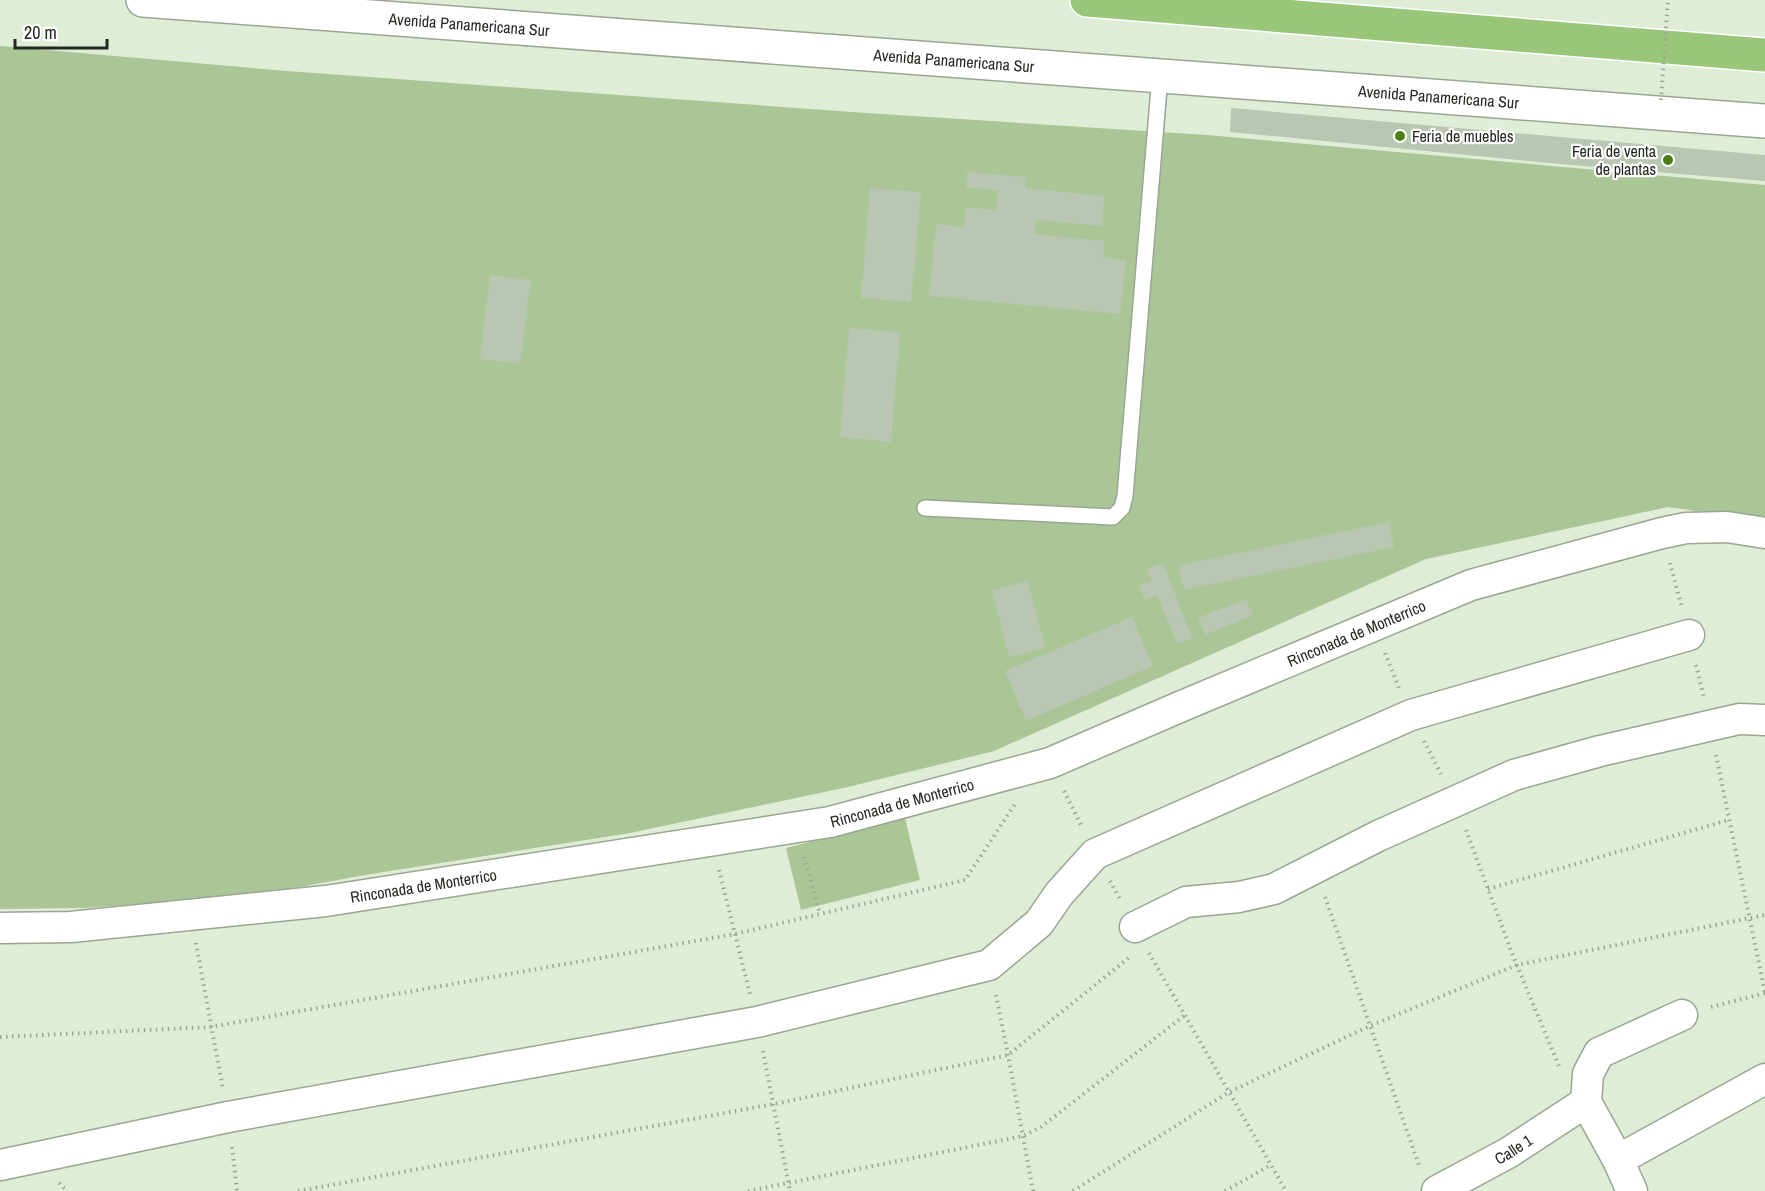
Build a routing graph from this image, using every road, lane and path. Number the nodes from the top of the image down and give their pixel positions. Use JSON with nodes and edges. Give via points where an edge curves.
{"nodes":[{"id":1,"x":143,"y":0,"type":"edge"},
{"id":2,"x":1087,"y":0,"type":"edge"},
{"id":3,"x":1668,"y":0,"type":"edge"},
{"id":4,"x":1765,"y":55,"type":"edge"},
{"id":5,"x":1160,"y":76,"type":"junction"},
{"id":6,"x":1661,"y":99,"type":"dead end"},
{"id":7,"x":1765,"y":121,"type":"edge"},
{"id":8,"x":925,"y":508,"type":"dead end"},
{"id":9,"x":1765,"y":533,"type":"edge"},
{"id":10,"x":1689,"y":635,"type":"dead end"},
{"id":11,"x":1765,"y":720,"type":"edge"},
{"id":12,"x":1710,"y":726,"type":"junction"},
{"id":13,"x":1045,"y":765,"type":"junction"},
{"id":14,"x":1455,"y":801,"type":"junction"},
{"id":15,"x":1729,"y":820,"type":"junction"},
{"id":16,"x":796,"y":827,"type":"junction"},
{"id":17,"x":712,"y":841,"type":"junction"},
{"id":18,"x":1095,"y":854,"type":"junction"},
{"id":19,"x":1315,"y":868,"type":"junction"},
{"id":20,"x":1488,"y":889,"type":"junction"},
{"id":21,"x":820,"y":914,"type":"junction"},
{"id":22,"x":190,"y":915,"type":"junction"},
{"id":23,"x":1765,"y":915,"type":"edge"},
{"id":24,"x":1750,"y":918,"type":"junction"},
{"id":25,"x":0,"y":928,"type":"edge"},
{"id":26,"x":735,"y":934,"type":"junction"},
{"id":27,"x":1140,"y":936,"type":"junction"},
{"id":28,"x":989,"y":965,"type":"junction"},
{"id":29,"x":1517,"y":965,"type":"junction"},
{"id":30,"x":1765,"y":993,"type":"edge"},
{"id":31,"x":1185,"y":1015,"type":"junction"},
{"id":32,"x":1682,"y":1015,"type":"joint"},
{"id":33,"x":757,"y":1022,"type":"junction"},
{"id":34,"x":1370,"y":1026,"type":"junction"},
{"id":35,"x":210,"y":1027,"type":"junction"},
{"id":36,"x":0,"y":1036,"type":"edge"},
{"id":37,"x":1008,"y":1055,"type":"junction"},
{"id":38,"x":1765,"y":1079,"type":"edge"},
{"id":39,"x":1229,"y":1092,"type":"junction"},
{"id":40,"x":1586,"y":1102,"type":"junction"},
{"id":41,"x":774,"y":1104,"type":"junction"},
{"id":42,"x":1023,"y":1136,"type":"junction"},
{"id":43,"x":1618,"y":1160,"type":"junction"},
{"id":44,"x":0,"y":1165,"type":"edge"},
{"id":45,"x":1271,"y":1165,"type":"junction"},
{"id":46,"x":1429,"y":1180,"type":"edge"},
{"id":47,"x":789,"y":1184,"type":"junction"},
{"id":48,"x":298,"y":1191,"type":"edge"},
{"id":49,"x":748,"y":1191,"type":"edge"},
{"id":50,"x":790,"y":1191,"type":"edge"},
{"id":51,"x":1033,"y":1191,"type":"edge"},
{"id":52,"x":1073,"y":1191,"type":"edge"},
{"id":53,"x":1225,"y":1191,"type":"edge"},
{"id":54,"x":1287,"y":1191,"type":"edge"},
{"id":55,"x":1632,"y":1191,"type":"edge"}],
"edges":[{"from":1,"to":5,"type":"street","name":"Avenida Panamericana Sur"},
{"from":2,"to":4,"type":"highway"},
{"from":3,"to":6,"type":"path","bridge":true},
{"from":5,"to":7,"type":"street","name":"Avenida Panamericana Sur"},
{"from":5,"to":8,"type":"lane","via":[[1122,508],[1113,517]]},
{"from":9,"to":13,"type":"street","name":"Rinconada de Monterrico","via":[[1727,527],[1686,528],[1472,585]]},
{"from":10,"to":18,"type":"street","via":[[1411,715]]},
{"from":11,"to":12,"type":"street","via":[[1739,719]]},
{"from":12,"to":14,"type":"street","via":[[1514,775]]},
{"from":12,"to":15,"type":"path"},
{"from":13,"to":16,"type":"street","name":"Rinconada de Monterrico","via":[[830,822]]},
{"from":13,"to":18,"type":"path"},
{"from":13,"to":21,"type":"path","via":[[965,880]]},
{"from":14,"to":19,"type":"street"},
{"from":14,"to":20,"type":"path"},
{"from":15,"to":20,"type":"path"},
{"from":15,"to":24,"type":"path"},
{"from":16,"to":17,"type":"street","name":"Rinconada de Monterrico"},
{"from":16,"to":21,"type":"path"},
{"from":17,"to":22,"type":"street","name":"Rinconada de Monterrico","via":[[326,901]]},
{"from":17,"to":26,"type":"path"},
{"from":18,"to":27,"type":"path"},
{"from":18,"to":28,"type":"street","via":[[1039,923]]},
{"from":19,"to":27,"type":"street","via":[[1274,889],[1186,902]]},
{"from":19,"to":34,"type":"path"},
{"from":20,"to":29,"type":"path"},
{"from":21,"to":26,"type":"path"},
{"from":22,"to":25,"type":"street","name":"Rinconada de Monterrico","via":[[71,927]]},
{"from":22,"to":35,"type":"path"},
{"from":23,"to":24,"type":"path"},
{"from":24,"to":29,"type":"path"},
{"from":24,"to":30,"type":"path"},
{"from":26,"to":33,"type":"path"},
{"from":26,"to":35,"type":"path"},
{"from":27,"to":31,"type":"path"},
{"from":27,"to":37,"type":"path"},
{"from":28,"to":33,"type":"street"},
{"from":28,"to":37,"type":"path"},
{"from":29,"to":34,"type":"path"},
{"from":29,"to":40,"type":"path","via":[[1560,1071]]},
{"from":30,"to":32,"type":"path"},
{"from":31,"to":39,"type":"path"},
{"from":31,"to":42,"type":"path","via":[[1041,1127]]},
{"from":32,"to":40,"type":"street","via":[[1599,1053],[1588,1074]]},
{"from":33,"to":41,"type":"path"},
{"from":33,"to":44,"type":"street","via":[[228,1117]]},
{"from":34,"to":39,"type":"path"},
{"from":34,"to":46,"type":"path"},
{"from":35,"to":36,"type":"path"},
{"from":37,"to":41,"type":"path"},
{"from":37,"to":42,"type":"path"},
{"from":38,"to":43,"type":"street"},
{"from":39,"to":45,"type":"path"},
{"from":39,"to":52,"type":"path"},
{"from":40,"to":43,"type":"street"},
{"from":40,"to":46,"type":"street","name":"Calle 1","via":[[1508,1153]]},
{"from":41,"to":47,"type":"path"},
{"from":41,"to":48,"type":"path"},
{"from":42,"to":47,"type":"path"},
{"from":42,"to":51,"type":"path"},
{"from":43,"to":55,"type":"street"},
{"from":45,"to":53,"type":"path"},
{"from":45,"to":54,"type":"path"},
{"from":47,"to":49,"type":"path"},
{"from":47,"to":50,"type":"path"}]}
